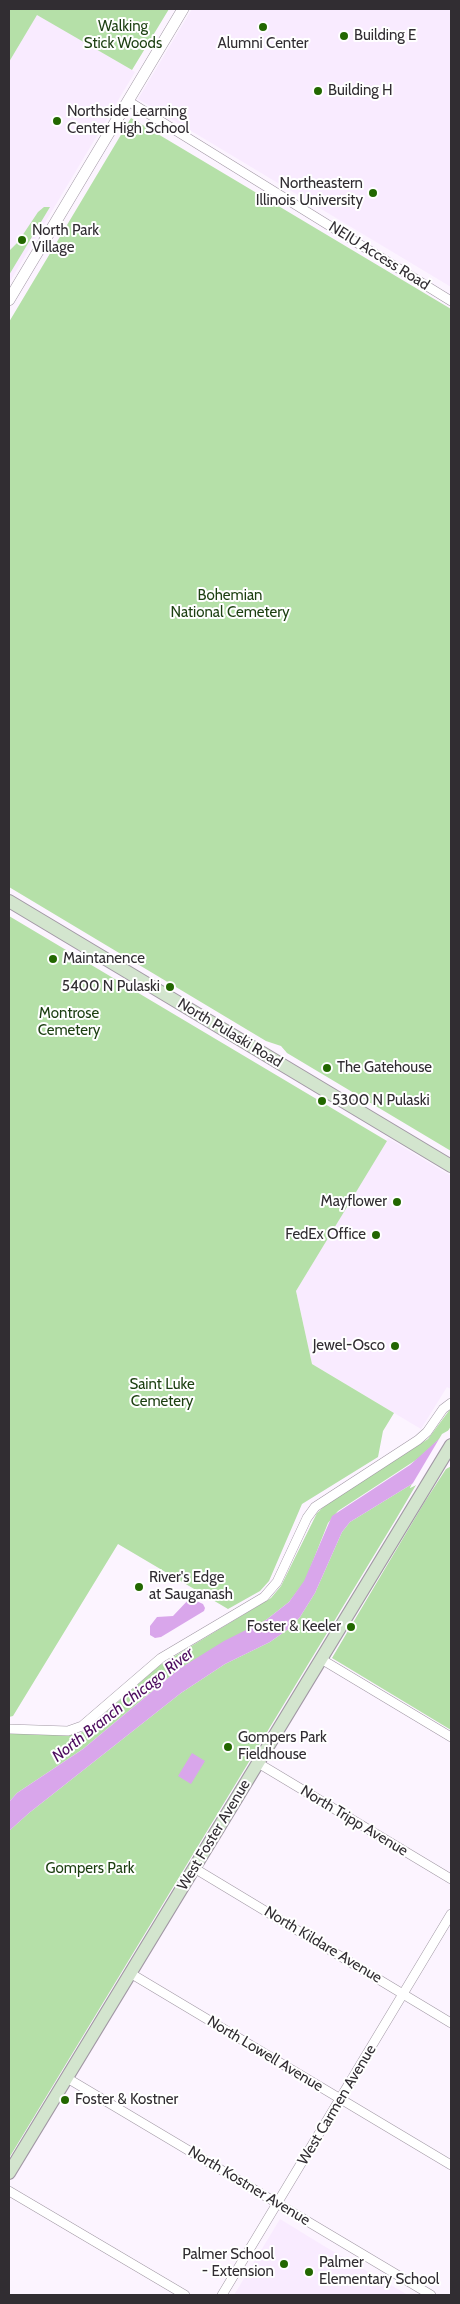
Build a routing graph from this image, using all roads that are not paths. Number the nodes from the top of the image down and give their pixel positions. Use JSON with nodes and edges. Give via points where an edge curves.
{"nodes":[{"id":1,"x":183,"y":9,"type":"edge"},
{"id":2,"x":128,"y":101,"type":"junction"},
{"id":3,"x":9,"y":300,"type":"edge"},
{"id":4,"x":451,"y":301,"type":"edge"},
{"id":5,"x":9,"y":901,"type":"edge"},
{"id":6,"x":451,"y":1166,"type":"edge"},
{"id":7,"x":451,"y":1403,"type":"edge"},
{"id":8,"x":451,"y":1445,"type":"edge"},
{"id":9,"x":321,"y":1659,"type":"junction"},
{"id":10,"x":9,"y":1728,"type":"edge"},
{"id":11,"x":451,"y":1737,"type":"edge"},
{"id":12,"x":258,"y":1763,"type":"junction"},
{"id":13,"x":194,"y":1868,"type":"junction"},
{"id":14,"x":451,"y":1879,"type":"edge"},
{"id":15,"x":451,"y":1914,"type":"edge"},
{"id":16,"x":130,"y":1973,"type":"junction"},
{"id":17,"x":403,"y":1994,"type":"junction"},
{"id":18,"x":451,"y":2023,"type":"edge"},
{"id":19,"x":67,"y":2078,"type":"junction"},
{"id":20,"x":340,"y":2099,"type":"junction"},
{"id":21,"x":451,"y":2165,"type":"edge"},
{"id":22,"x":9,"y":2173,"type":"edge"},
{"id":23,"x":9,"y":2191,"type":"edge"},
{"id":24,"x":277,"y":2203,"type":"junction"},
{"id":25,"x":184,"y":2295,"type":"edge"},
{"id":26,"x":222,"y":2295,"type":"edge"},
{"id":27,"x":431,"y":2295,"type":"edge"}],
"edges":[{"from":1,"to":2,"type":"street"},
{"from":2,"to":3,"type":"street"},
{"from":2,"to":4,"type":"street","name":"NEIU Access Road"},
{"from":5,"to":6,"type":"main road","name":"North Pulaski Road"},
{"from":7,"to":10,"type":"street","via":[[418,1440],[315,1507],[277,1582],[264,1597],[161,1658],[82,1726],[74,1730]]},
{"from":8,"to":9,"type":"main road","name":"West Foster Avenue"},
{"from":9,"to":11,"type":"street"},
{"from":9,"to":12,"type":"main road","name":"West Foster Avenue"},
{"from":12,"to":13,"type":"main road","name":"West Foster Avenue"},
{"from":12,"to":14,"type":"street","name":"North Tripp Avenue"},
{"from":13,"to":16,"type":"main road","name":"West Foster Avenue"},
{"from":13,"to":17,"type":"street","name":"North Kildare Avenue"},
{"from":15,"to":17,"type":"street","name":"West Carmen Avenue"},
{"from":16,"to":19,"type":"main road","name":"West Foster Avenue"},
{"from":16,"to":20,"type":"street","name":"North Lowell Avenue"},
{"from":17,"to":18,"type":"street","name":"North Kildare Avenue"},
{"from":17,"to":20,"type":"street","name":"West Carmen Avenue"},
{"from":19,"to":22,"type":"main road","name":"West Foster Avenue"},
{"from":19,"to":24,"type":"street","name":"North Kostner Avenue"},
{"from":20,"to":21,"type":"street","name":"North Lowell Avenue"},
{"from":20,"to":24,"type":"street","name":"West Carmen Avenue"},
{"from":23,"to":25,"type":"street"},
{"from":24,"to":26,"type":"street","name":"West Carmen Avenue"},
{"from":24,"to":27,"type":"street","name":"North Kostner Avenue"}]}
